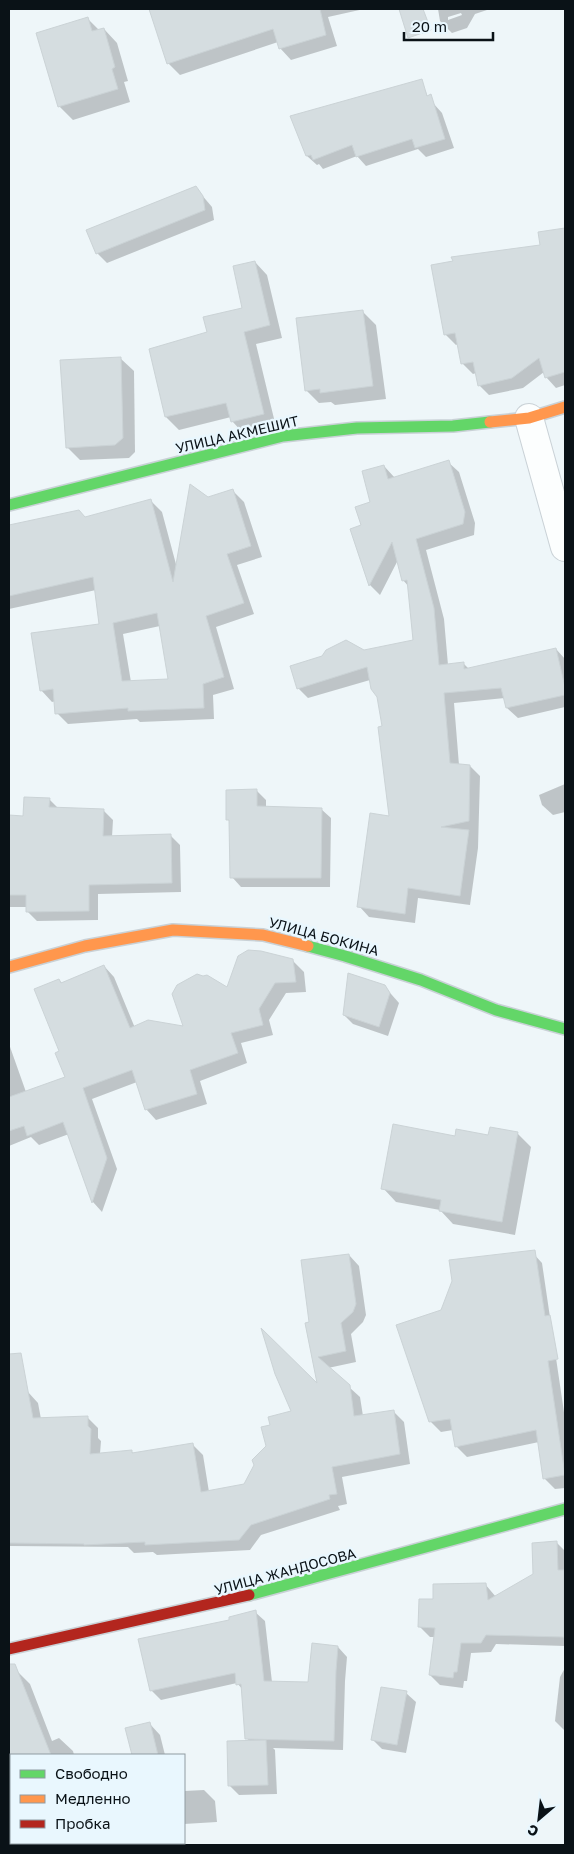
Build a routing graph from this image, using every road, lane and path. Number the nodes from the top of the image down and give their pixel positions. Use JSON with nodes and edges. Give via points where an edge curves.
{"nodes":[{"id":1,"x":565,"y":407,"type":"edge"},
{"id":2,"x":529,"y":418,"type":"junction"},
{"id":3,"x":9,"y":505,"type":"edge"},
{"id":4,"x":565,"y":547,"type":"edge"},
{"id":5,"x":9,"y":967,"type":"edge"},
{"id":6,"x":565,"y":1029,"type":"edge"},
{"id":7,"x":565,"y":1509,"type":"edge"},
{"id":8,"x":9,"y":1649,"type":"edge"}],
"edges":[{"from":1,"to":2,"type":"street","name":"УЛИЦА АКМЕШИТ"},
{"from":2,"to":3,"type":"street","name":"УЛИЦА АКМЕШИТ","via":[[453,426],[357,428],[283,436]]},
{"from":2,"to":4,"type":"street"},
{"from":5,"to":6,"type":"street","name":"УЛИЦА БОКИНА","via":[[85,946],[174,930],[263,935],[346,956],[421,980],[496,1010]]},
{"from":7,"to":8,"type":"street","name":"УЛИЦА ЖАНДОСОВА","via":[[214,1605],[45,1638]]}]}
